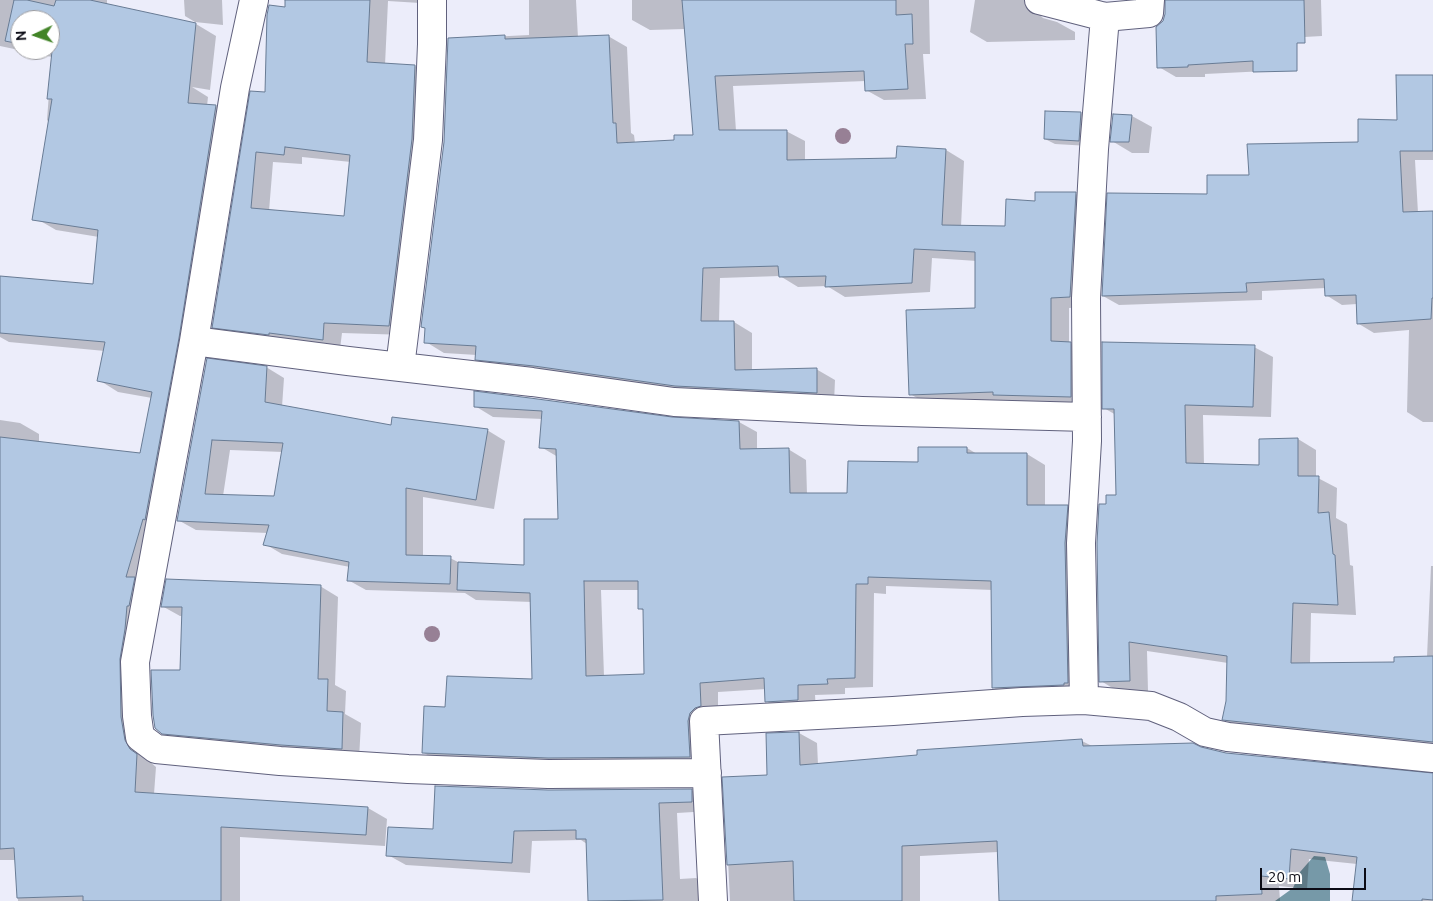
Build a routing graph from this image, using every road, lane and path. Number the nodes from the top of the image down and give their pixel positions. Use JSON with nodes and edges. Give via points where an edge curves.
{"nodes":[{"id":1,"x":254,"y":0,"type":"edge"},
{"id":2,"x":432,"y":0,"type":"edge"},
{"id":3,"x":1039,"y":0,"type":"edge"},
{"id":4,"x":1150,"y":0,"type":"edge"},
{"id":5,"x":1105,"y":17,"type":"junction"},
{"id":6,"x":194,"y":341,"type":"junction"},
{"id":7,"x":400,"y":368,"type":"junction"},
{"id":8,"x":1086,"y":417,"type":"junction"},
{"id":9,"x":1084,"y":700,"type":"junction"},
{"id":10,"x":1433,"y":758,"type":"edge"},
{"id":11,"x":707,"y":773,"type":"junction"},
{"id":12,"x":713,"y":901,"type":"edge"}],
"edges":[{"from":1,"to":6,"type":"street","via":[[235,88]]},
{"from":2,"to":7,"type":"street","via":[[428,140]]},
{"from":3,"to":5,"type":"street"},
{"from":4,"to":5,"type":"street","via":[[1149,13]]},
{"from":5,"to":8,"type":"street","via":[[1086,298]]},
{"from":6,"to":7,"type":"street"},
{"from":6,"to":11,"type":"street","via":[[135,662],[140,737],[156,749],[290,762],[548,774]]},
{"from":7,"to":8,"type":"street","via":[[674,402]]},
{"from":8,"to":9,"type":"street","via":[[1081,543]]},
{"from":9,"to":10,"type":"street","via":[[1151,706],[1205,732],[1228,737]]},
{"from":9,"to":11,"type":"street","via":[[704,721]]},
{"from":11,"to":12,"type":"street"}]}
